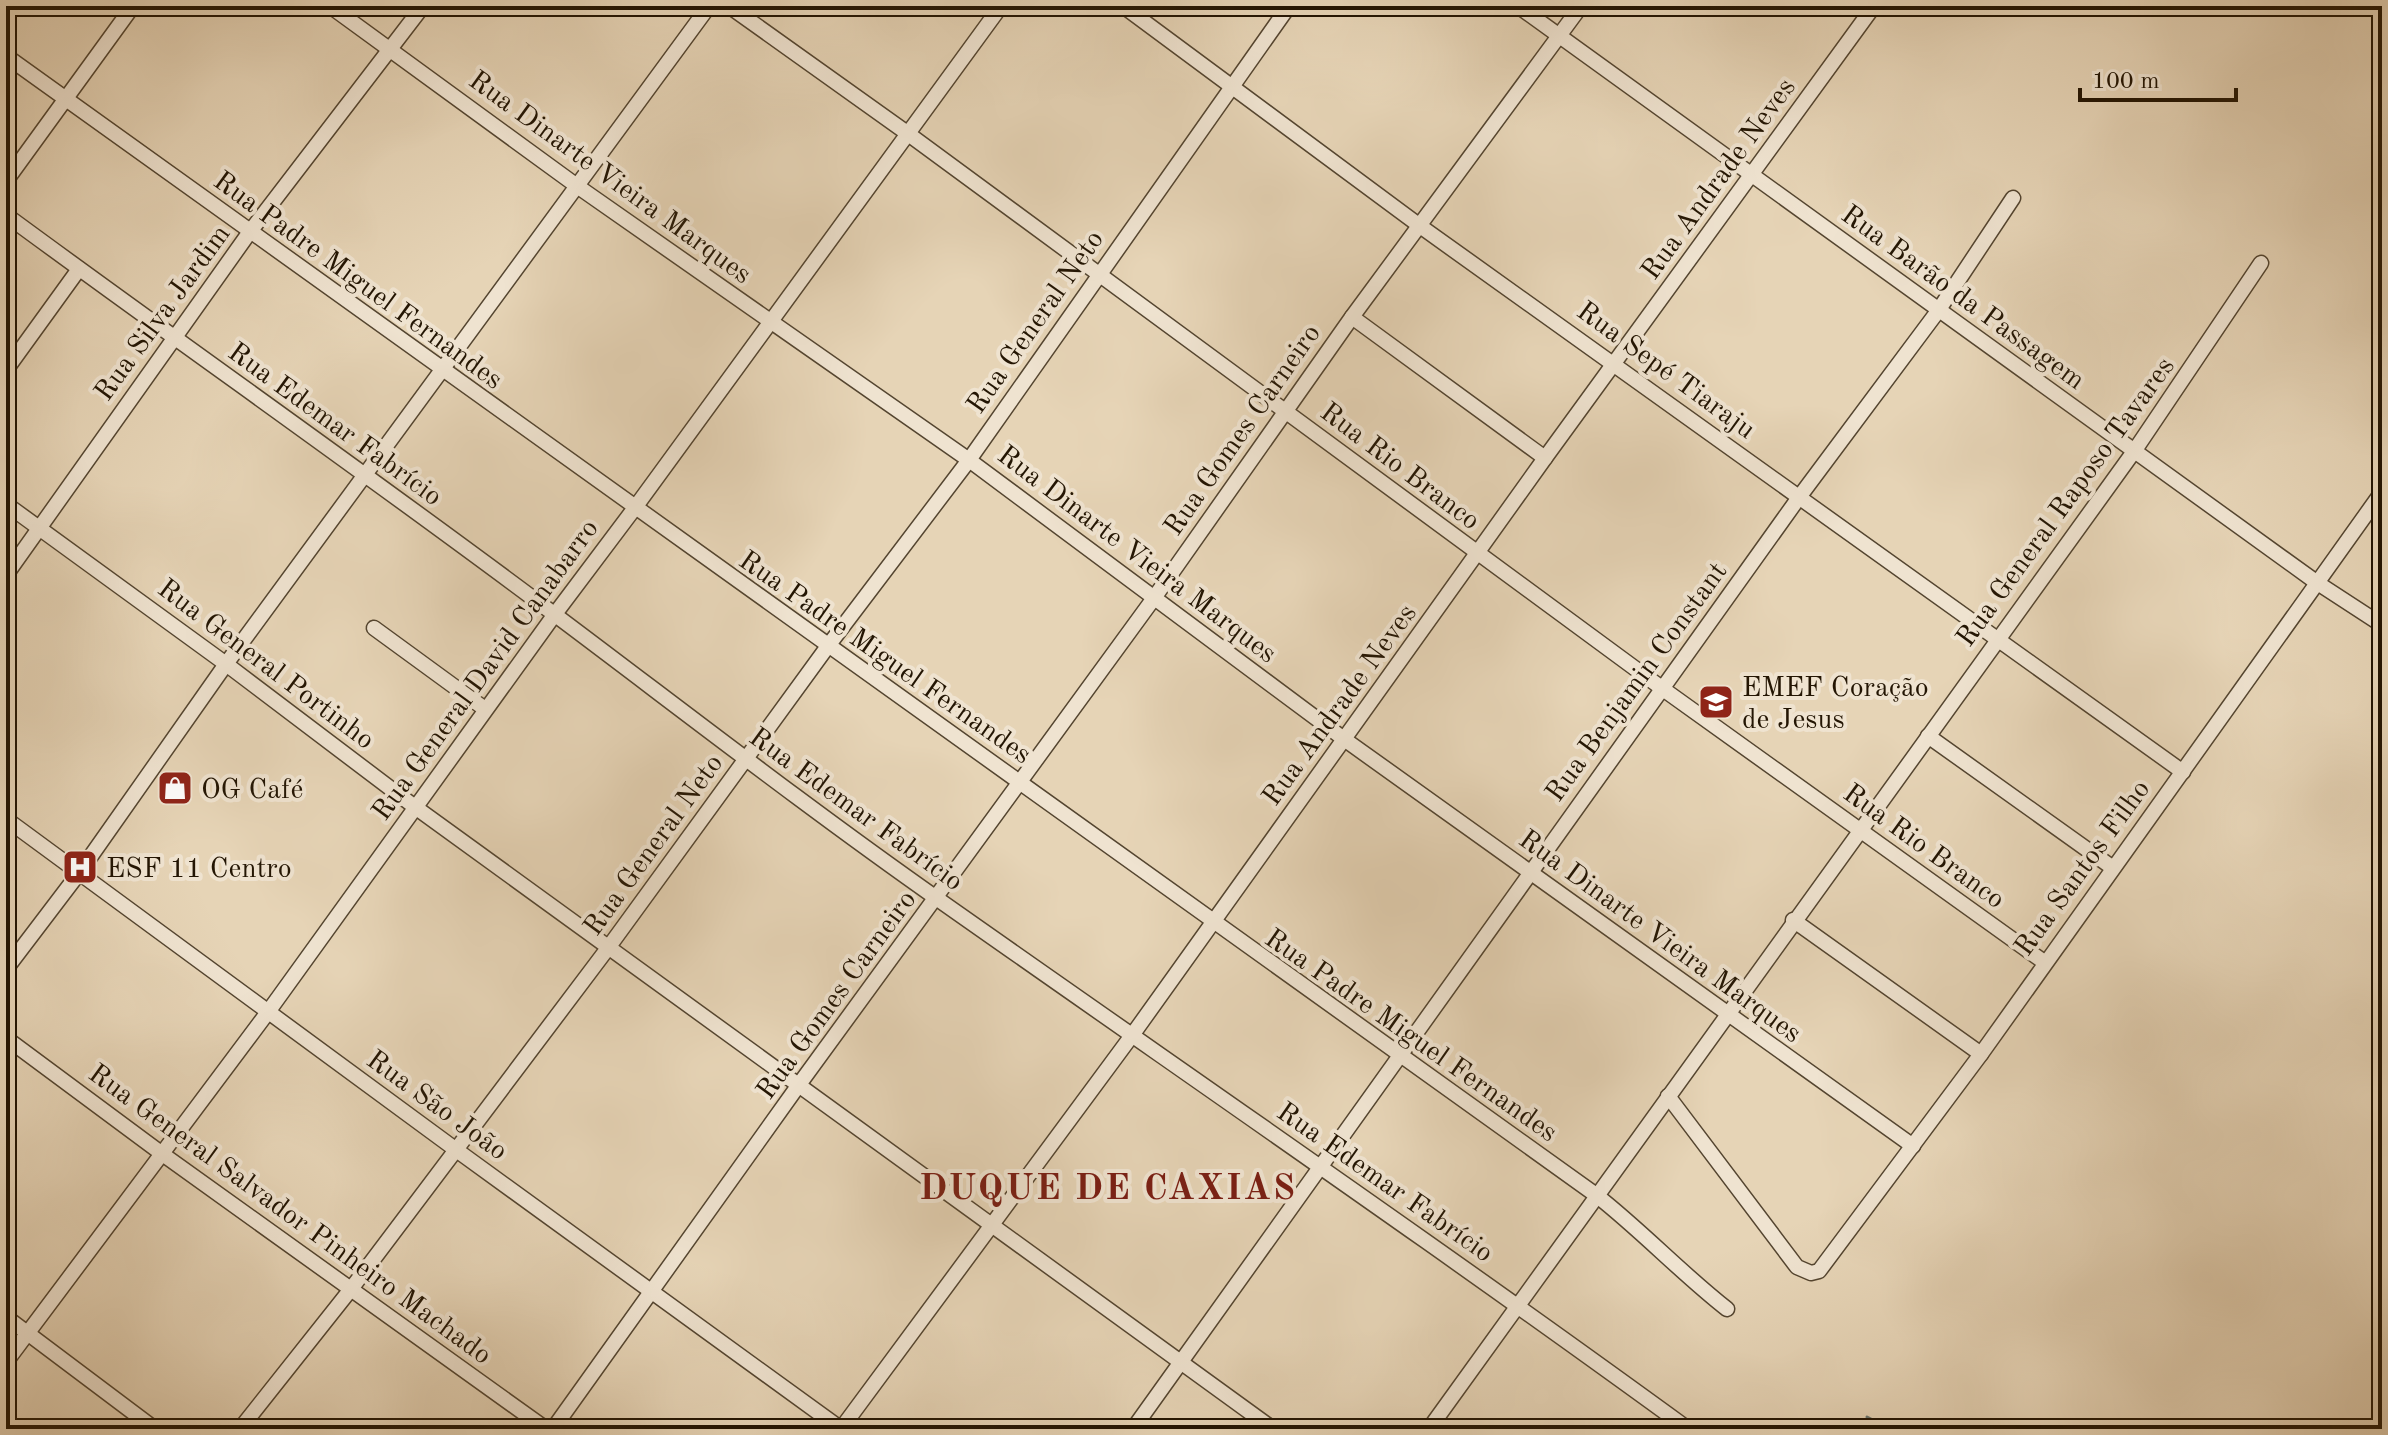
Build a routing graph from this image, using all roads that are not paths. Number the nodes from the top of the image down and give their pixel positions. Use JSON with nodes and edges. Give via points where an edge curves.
{"nodes":[{"id":1,"x":133,"y":6,"type":"edge"},
{"id":2,"x":330,"y":6,"type":"edge"},
{"id":3,"x":423,"y":6,"type":"edge"},
{"id":4,"x":709,"y":6,"type":"edge"},
{"id":5,"x":729,"y":6,"type":"edge"},
{"id":6,"x":1001,"y":6,"type":"edge"},
{"id":7,"x":1123,"y":6,"type":"edge"},
{"id":8,"x":1289,"y":6,"type":"edge"},
{"id":9,"x":1518,"y":6,"type":"edge"},
{"id":10,"x":1581,"y":6,"type":"edge"},
{"id":11,"x":1874,"y":6,"type":"edge"},
{"id":12,"x":1559,"y":36,"type":"junction"},
{"id":13,"x":390,"y":50,"type":"junction"},
{"id":14,"x":6,"y":56,"type":"edge"},
{"id":15,"x":1231,"y":86,"type":"junction"},
{"id":16,"x":67,"y":100,"type":"junction"},
{"id":17,"x":907,"y":133,"type":"junction"},
{"id":18,"x":1752,"y":175,"type":"junction"},
{"id":19,"x":6,"y":181,"type":"edge"},
{"id":20,"x":577,"y":186,"type":"junction"},
{"id":21,"x":2013,"y":198,"type":"dead end"},
{"id":22,"x":6,"y":215,"type":"edge"},
{"id":23,"x":1420,"y":226,"type":"junction"},
{"id":24,"x":249,"y":233,"type":"junction"},
{"id":25,"x":2261,"y":263,"type":"dead end"},
{"id":26,"x":79,"y":269,"type":"junction"},
{"id":27,"x":1098,"y":275,"type":"junction"},
{"id":28,"x":1938,"y":311,"type":"junction"},
{"id":29,"x":1352,"y":317,"type":"junction"},
{"id":30,"x":769,"y":321,"type":"junction"},
{"id":31,"x":173,"y":337,"type":"junction"},
{"id":32,"x":1615,"y":363,"type":"junction"},
{"id":33,"x":6,"y":370,"type":"edge"},
{"id":34,"x":443,"y":371,"type":"junction"},
{"id":35,"x":1284,"y":411,"type":"junction"},
{"id":36,"x":2135,"y":450,"type":"junction"},
{"id":37,"x":1545,"y":458,"type":"junction"},
{"id":38,"x":969,"y":460,"type":"junction"},
{"id":39,"x":365,"y":474,"type":"junction"},
{"id":40,"x":2382,"y":492,"type":"edge"},
{"id":41,"x":1800,"y":496,"type":"junction"},
{"id":42,"x":6,"y":504,"type":"edge"},
{"id":43,"x":634,"y":509,"type":"junction"},
{"id":44,"x":40,"y":528,"type":"junction"},
{"id":45,"x":1478,"y":554,"type":"junction"},
{"id":46,"x":6,"y":575,"type":"edge"},
{"id":47,"x":2316,"y":582,"type":"junction"},
{"id":48,"x":1154,"y":598,"type":"junction"},
{"id":49,"x":555,"y":614,"type":"junction"},
{"id":50,"x":2382,"y":625,"type":"edge"},
{"id":51,"x":374,"y":628,"type":"dead end"},
{"id":52,"x":1997,"y":638,"type":"junction"},
{"id":53,"x":828,"y":646,"type":"junction"},
{"id":54,"x":226,"y":664,"type":"junction"},
{"id":55,"x":1663,"y":689,"type":"junction"},
{"id":56,"x":485,"y":709,"type":"junction"},
{"id":57,"x":1928,"y":736,"type":"junction"},
{"id":58,"x":1344,"y":739,"type":"junction"},
{"id":59,"x":746,"y":760,"type":"junction"},
{"id":60,"x":2183,"y":772,"type":"junction"},
{"id":61,"x":1020,"y":783,"type":"junction"},
{"id":62,"x":415,"y":807,"type":"junction"},
{"id":63,"x":6,"y":819,"type":"edge"},
{"id":64,"x":1861,"y":831,"type":"junction"},
{"id":65,"x":2113,"y":868,"type":"junction"},
{"id":66,"x":1529,"y":872,"type":"junction"},
{"id":67,"x":79,"y":873,"type":"junction"},
{"id":68,"x":937,"y":899,"type":"junction"},
{"id":69,"x":1793,"y":920,"type":"junction"},
{"id":70,"x":1212,"y":924,"type":"junction"},
{"id":71,"x":608,"y":948,"type":"junction"},
{"id":72,"x":2044,"y":962,"type":"junction"},
{"id":73,"x":6,"y":969,"type":"edge"},
{"id":74,"x":268,"y":1012,"type":"junction"},
{"id":75,"x":1728,"y":1016,"type":"junction"},
{"id":76,"x":1133,"y":1034,"type":"junction"},
{"id":77,"x":6,"y":1038,"type":"edge"},
{"id":78,"x":1981,"y":1054,"type":"junction"},
{"id":79,"x":1398,"y":1055,"type":"junction"},
{"id":80,"x":798,"y":1086,"type":"junction"},
{"id":81,"x":1668,"y":1096,"type":"junction"},
{"id":82,"x":1913,"y":1146,"type":"junction"},
{"id":83,"x":455,"y":1149,"type":"junction"},
{"id":84,"x":161,"y":1153,"type":"junction"},
{"id":85,"x":1319,"y":1167,"type":"junction"},
{"id":86,"x":1596,"y":1195,"type":"junction"},
{"id":87,"x":992,"y":1226,"type":"junction"},
{"id":88,"x":351,"y":1289,"type":"junction"},
{"id":89,"x":652,"y":1291,"type":"junction"},
{"id":90,"x":1518,"y":1305,"type":"junction"},
{"id":91,"x":1727,"y":1309,"type":"dead end"},
{"id":92,"x":6,"y":1317,"type":"edge"},
{"id":93,"x":29,"y":1333,"type":"junction"},
{"id":94,"x":6,"y":1362,"type":"edge"},
{"id":95,"x":1179,"y":1363,"type":"junction"},
{"id":96,"x":155,"y":1429,"type":"edge"},
{"id":97,"x":240,"y":1429,"type":"edge"},
{"id":98,"x":546,"y":1429,"type":"edge"},
{"id":99,"x":553,"y":1429,"type":"edge"},
{"id":100,"x":841,"y":1429,"type":"edge"},
{"id":101,"x":1133,"y":1429,"type":"edge"},
{"id":102,"x":1273,"y":1429,"type":"edge"},
{"id":103,"x":1429,"y":1429,"type":"edge"},
{"id":104,"x":1688,"y":1429,"type":"edge"}],
"edges":[{"from":1,"to":16,"type":"street"},
{"from":2,"to":13,"type":"street","name":"Rua Dinarte Vieira Marques"},
{"from":3,"to":13,"type":"street","name":"Rua Silva Jardim"},
{"from":4,"to":20,"type":"street"},
{"from":5,"to":17,"type":"street","name":"Rua Rio Branco"},
{"from":6,"to":17,"type":"street","name":"Rua General David Canabarro"},
{"from":7,"to":15,"type":"street","name":"Rua Sepé Tiaraju"},
{"from":8,"to":15,"type":"street","name":"Rua General Neto"},
{"from":9,"to":12,"type":"street","name":"Rua Barão da Passagem"},
{"from":10,"to":12,"type":"street","name":"Rua Gomes Carneiro"},
{"from":11,"to":18,"type":"street","name":"Rua Andrade Neves"},
{"from":12,"to":18,"type":"street","name":"Rua Barão da Passagem"},
{"from":12,"to":23,"type":"street","name":"Rua Gomes Carneiro"},
{"from":13,"to":20,"type":"street","name":"Rua Dinarte Vieira Marques"},
{"from":13,"to":24,"type":"street","name":"Rua Silva Jardim"},
{"from":14,"to":16,"type":"street","name":"Rua Padre Miguel Fernandes"},
{"from":15,"to":23,"type":"street","name":"Rua Sepé Tiaraju"},
{"from":15,"to":27,"type":"street","name":"Rua General Neto"},
{"from":16,"to":19,"type":"street"},
{"from":16,"to":24,"type":"street","name":"Rua Padre Miguel Fernandes"},
{"from":17,"to":27,"type":"street","name":"Rua Rio Branco"},
{"from":17,"to":30,"type":"street","name":"Rua General David Canabarro"},
{"from":18,"to":28,"type":"street","name":"Rua Barão da Passagem"},
{"from":18,"to":32,"type":"street","name":"Rua Andrade Neves"},
{"from":20,"to":30,"type":"street","name":"Rua Dinarte Vieira Marques"},
{"from":20,"to":34,"type":"street"},
{"from":21,"to":28,"type":"street","name":"Rua Benjamin Constant"},
{"from":22,"to":26,"type":"street","name":"Rua Edemar Fabrício"},
{"from":23,"to":29,"type":"street","name":"Rua Gomes Carneiro"},
{"from":23,"to":32,"type":"street","name":"Rua Sepé Tiaraju"},
{"from":24,"to":31,"type":"street","name":"Rua Silva Jardim"},
{"from":24,"to":34,"type":"street","name":"Rua Padre Miguel Fernandes"},
{"from":25,"to":36,"type":"street","name":"Rua General Raposo Tavares"},
{"from":26,"to":31,"type":"street","name":"Rua Edemar Fabrício"},
{"from":26,"to":33,"type":"street"},
{"from":27,"to":35,"type":"street","name":"Rua Rio Branco"},
{"from":27,"to":38,"type":"street","name":"Rua General Neto"},
{"from":28,"to":36,"type":"street","name":"Rua Barão da Passagem"},
{"from":28,"to":41,"type":"street","name":"Rua Benjamin Constant"},
{"from":29,"to":35,"type":"street","name":"Rua Gomes Carneiro"},
{"from":29,"to":37,"type":"street"},
{"from":30,"to":38,"type":"street","name":"Rua Dinarte Vieira Marques"},
{"from":30,"to":43,"type":"street","name":"Rua General David Canabarro"},
{"from":31,"to":39,"type":"street","name":"Rua Edemar Fabrício"},
{"from":31,"to":44,"type":"street","name":"Rua Silva Jardim"},
{"from":32,"to":37,"type":"street","name":"Rua Andrade Neves"},
{"from":32,"to":41,"type":"street","name":"Rua Sepé Tiaraju"},
{"from":34,"to":39,"type":"street"},
{"from":34,"to":43,"type":"street","name":"Rua Padre Miguel Fernandes"},
{"from":35,"to":45,"type":"street","name":"Rua Rio Branco"},
{"from":35,"to":48,"type":"street","name":"Rua Gomes Carneiro"},
{"from":36,"to":47,"type":"street","name":"Rua Barão da Passagem"},
{"from":36,"to":52,"type":"street","name":"Rua General Raposo Tavares"},
{"from":37,"to":45,"type":"street","name":"Rua Andrade Neves"},
{"from":38,"to":48,"type":"street","name":"Rua Dinarte Vieira Marques"},
{"from":38,"to":53,"type":"street","name":"Rua General Neto"},
{"from":39,"to":49,"type":"street","name":"Rua Edemar Fabrício"},
{"from":39,"to":54,"type":"street"},
{"from":40,"to":47,"type":"street","name":"Rua Santos Filho"},
{"from":41,"to":52,"type":"street","name":"Rua Sepé Tiaraju"},
{"from":41,"to":55,"type":"street","name":"Rua Benjamin Constant"},
{"from":42,"to":44,"type":"street","name":"Rua General Portinho"},
{"from":43,"to":49,"type":"street","name":"Rua General David Canabarro"},
{"from":43,"to":53,"type":"street","name":"Rua Padre Miguel Fernandes"},
{"from":44,"to":46,"type":"street","name":"Rua Silva Jardim"},
{"from":44,"to":54,"type":"street","name":"Rua General Portinho"},
{"from":45,"to":55,"type":"street","name":"Rua Rio Branco"},
{"from":45,"to":58,"type":"street","name":"Rua Andrade Neves"},
{"from":47,"to":50,"type":"street","name":"Rua Barão da Passagem"},
{"from":47,"to":60,"type":"street","name":"Rua Santos Filho"},
{"from":48,"to":58,"type":"street","name":"Rua Dinarte Vieira Marques"},
{"from":48,"to":61,"type":"street","name":"Rua Gomes Carneiro"},
{"from":49,"to":56,"type":"street","name":"Rua General David Canabarro"},
{"from":49,"to":59,"type":"street","name":"Rua Edemar Fabrício"},
{"from":51,"to":56,"type":"street"},
{"from":52,"to":57,"type":"street","name":"Rua General Raposo Tavares"},
{"from":52,"to":60,"type":"street","name":"Rua Sepé Tiaraju"},
{"from":53,"to":59,"type":"street","name":"Rua General Neto"},
{"from":53,"to":61,"type":"street","name":"Rua Padre Miguel Fernandes"},
{"from":54,"to":62,"type":"street","name":"Rua General Portinho"},
{"from":54,"to":67,"type":"street"},
{"from":55,"to":64,"type":"street","name":"Rua Rio Branco"},
{"from":55,"to":66,"type":"street","name":"Rua Benjamin Constant"},
{"from":56,"to":62,"type":"street","name":"Rua General David Canabarro"},
{"from":57,"to":64,"type":"street","name":"Rua General Raposo Tavares"},
{"from":57,"to":65,"type":"street"},
{"from":58,"to":66,"type":"street","name":"Rua Dinarte Vieira Marques"},
{"from":58,"to":70,"type":"street","name":"Rua Andrade Neves"},
{"from":59,"to":68,"type":"street","name":"Rua Edemar Fabrício"},
{"from":59,"to":71,"type":"street","name":"Rua General Neto"},
{"from":60,"to":65,"type":"street","name":"Rua Santos Filho"},
{"from":61,"to":68,"type":"street","name":"Rua Gomes Carneiro"},
{"from":61,"to":70,"type":"street","name":"Rua Padre Miguel Fernandes"},
{"from":62,"to":71,"type":"street","name":"Rua General Portinho"},
{"from":62,"to":74,"type":"street","name":"Rua General David Canabarro"},
{"from":63,"to":67,"type":"street","name":"Rua São João"},
{"from":64,"to":69,"type":"street","name":"Rua General Raposo Tavares"},
{"from":64,"to":72,"type":"street","name":"Rua Rio Branco"},
{"from":65,"to":72,"type":"street","name":"Rua Santos Filho"},
{"from":66,"to":75,"type":"street","name":"Rua Dinarte Vieira Marques"},
{"from":66,"to":79,"type":"street","name":"Rua Benjamin Constant"},
{"from":67,"to":73,"type":"street"},
{"from":67,"to":74,"type":"street","name":"Rua São João"},
{"from":68,"to":76,"type":"street","name":"Rua Edemar Fabrício"},
{"from":68,"to":80,"type":"street","name":"Rua Gomes Carneiro"},
{"from":69,"to":75,"type":"street","name":"Rua General Raposo Tavares"},
{"from":69,"to":78,"type":"street"},
{"from":70,"to":76,"type":"street","name":"Rua Andrade Neves"},
{"from":70,"to":79,"type":"street","name":"Rua Padre Miguel Fernandes"},
{"from":71,"to":80,"type":"street","name":"Rua General Portinho"},
{"from":71,"to":83,"type":"street","name":"Rua General Neto"},
{"from":72,"to":78,"type":"street","name":"Rua Santos Filho"},
{"from":74,"to":83,"type":"street","name":"Rua São João"},
{"from":74,"to":84,"type":"street","name":"Rua General David Canabarro"},
{"from":75,"to":81,"type":"street","name":"Rua General Raposo Tavares"},
{"from":75,"to":82,"type":"street","name":"Rua Dinarte Vieira Marques"},
{"from":76,"to":85,"type":"street","name":"Rua Edemar Fabrício"},
{"from":76,"to":87,"type":"street","name":"Rua Andrade Neves"},
{"from":77,"to":84,"type":"street","name":"Rua General Salvador Pinheiro Machado"},
{"from":78,"to":82,"type":"street","name":"Rua Santos Filho"},
{"from":79,"to":85,"type":"street","name":"Rua Benjamin Constant"},
{"from":79,"to":86,"type":"street","name":"Rua Padre Miguel Fernandes"},
{"from":80,"to":87,"type":"street","name":"Rua General Portinho"},
{"from":80,"to":89,"type":"street","name":"Rua Gomes Carneiro"},
{"from":81,"to":82,"type":"street","name":"Rua Santos Filho","via":[[1797,1267],[1811,1273],[1819,1271]]},
{"from":81,"to":86,"type":"street","name":"Rua General Raposo Tavares"},
{"from":83,"to":88,"type":"street","name":"Rua General Neto"},
{"from":83,"to":89,"type":"street","name":"Rua São João"},
{"from":84,"to":88,"type":"street","name":"Rua General Salvador Pinheiro Machado"},
{"from":84,"to":93,"type":"street","name":"Rua General David Canabarro"},
{"from":85,"to":90,"type":"street","name":"Rua Edemar Fabrício"},
{"from":85,"to":95,"type":"street","name":"Rua Benjamin Constant"},
{"from":86,"to":90,"type":"street","name":"Rua General Raposo Tavares"},
{"from":86,"to":91,"type":"street","name":"Rua Padre Miguel Fernandes"},
{"from":87,"to":95,"type":"street","name":"Rua General Portinho"},
{"from":87,"to":100,"type":"street","name":"Rua Andrade Neves"},
{"from":88,"to":97,"type":"street","name":"Rua General Neto"},
{"from":88,"to":98,"type":"street","name":"Rua General Salvador Pinheiro Machado"},
{"from":89,"to":99,"type":"street","name":"Rua Gomes Carneiro"},
{"from":89,"to":100,"type":"street","name":"Rua São João"},
{"from":90,"to":103,"type":"street","name":"Rua General Raposo Tavares"},
{"from":90,"to":104,"type":"street","name":"Rua Edemar Fabrício"},
{"from":92,"to":93,"type":"street"},
{"from":93,"to":94,"type":"street","name":"Rua General David Canabarro"},
{"from":93,"to":96,"type":"street"},
{"from":95,"to":101,"type":"street","name":"Rua Benjamin Constant"},
{"from":95,"to":102,"type":"street","name":"Rua General Portinho"}]}
